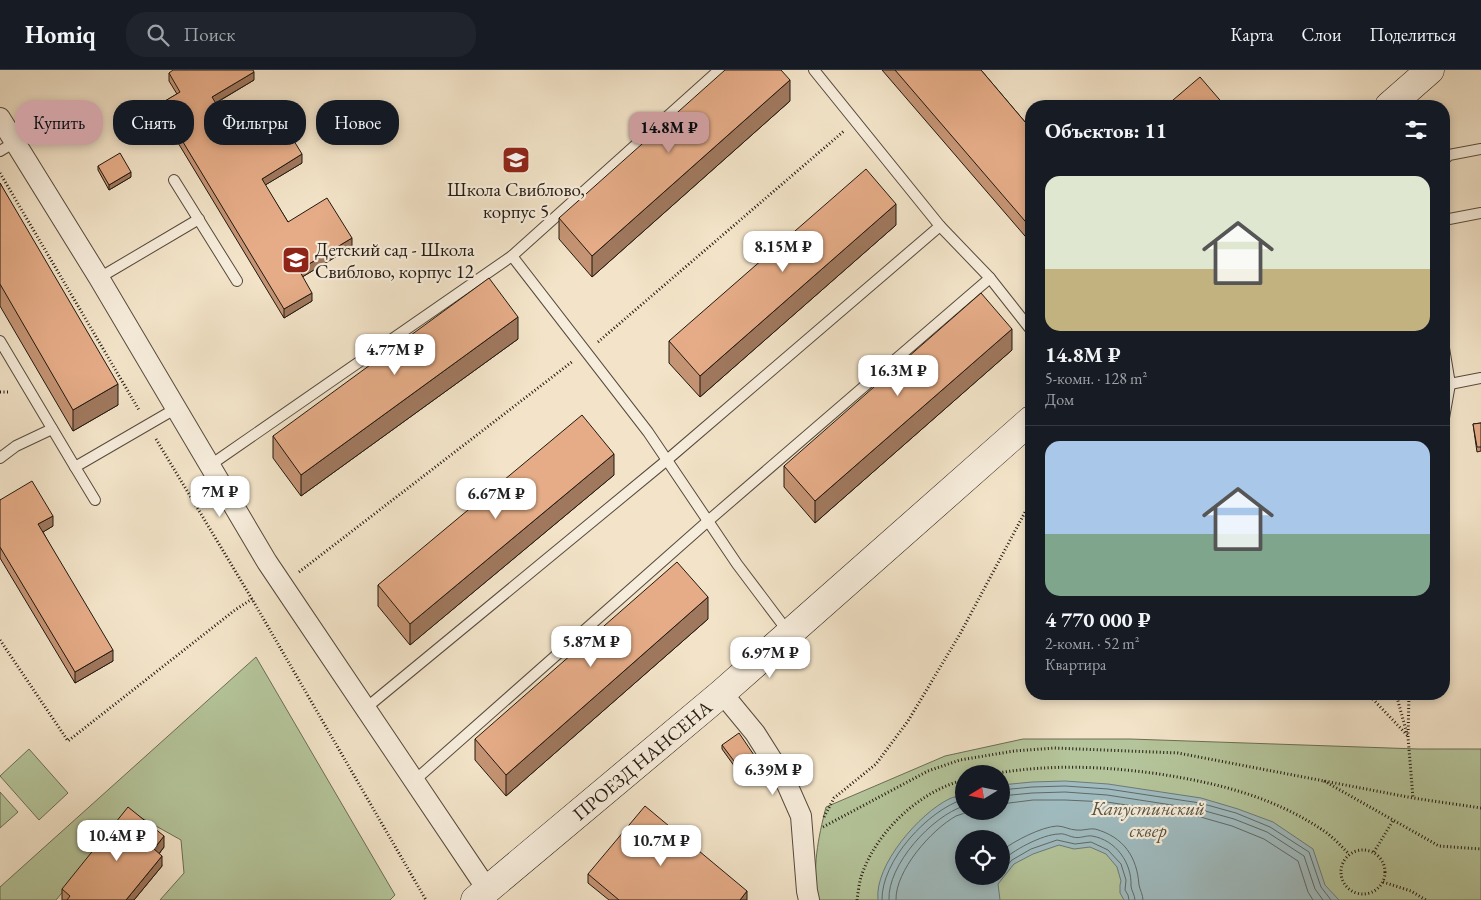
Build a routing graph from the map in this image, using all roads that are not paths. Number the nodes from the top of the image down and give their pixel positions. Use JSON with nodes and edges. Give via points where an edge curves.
{"nodes":[{"id":1,"x":719,"y":70,"type":"edge"},
{"id":2,"x":814,"y":70,"type":"edge"},
{"id":3,"x":1430,"y":70,"type":"edge"},
{"id":4,"x":1396,"y":100,"type":"edge"},
{"id":5,"x":0,"y":118,"type":"edge"},
{"id":6,"x":7,"y":147,"type":"edge"},
{"id":7,"x":1481,"y":149,"type":"edge"},
{"id":8,"x":1450,"y":155,"type":"edge"},
{"id":9,"x":174,"y":180,"type":"dead end"},
{"id":10,"x":1481,"y":213,"type":"edge"},
{"id":11,"x":199,"y":219,"type":"junction"},
{"id":12,"x":1450,"y":219,"type":"edge"},
{"id":13,"x":940,"y":226,"type":"junction"},
{"id":14,"x":512,"y":256,"type":"junction"},
{"id":15,"x":99,"y":278,"type":"junction"},
{"id":16,"x":990,"y":278,"type":"junction"},
{"id":17,"x":237,"y":281,"type":"dead end"},
{"id":18,"x":1025,"y":322,"type":"edge"},
{"id":19,"x":0,"y":341,"type":"edge"},
{"id":20,"x":1481,"y":378,"type":"edge"},
{"id":21,"x":1450,"y":384,"type":"edge"},
{"id":22,"x":175,"y":409,"type":"junction"},
{"id":23,"x":1025,"y":425,"type":"edge"},
{"id":24,"x":52,"y":428,"type":"junction"},
{"id":25,"x":0,"y":458,"type":"edge"},
{"id":26,"x":667,"y":460,"type":"junction"},
{"id":27,"x":75,"y":466,"type":"junction"},
{"id":28,"x":209,"y":466,"type":"junction"},
{"id":29,"x":95,"y":500,"type":"dead end"},
{"id":30,"x":708,"y":521,"type":"junction"},
{"id":31,"x":789,"y":634,"type":"junction"},
{"id":32,"x":722,"y":693,"type":"junction"},
{"id":33,"x":366,"y":708,"type":"junction"},
{"id":34,"x":414,"y":781,"type":"junction"},
{"id":35,"x":485,"y":894,"type":"edge"},
{"id":36,"x":809,"y":900,"type":"edge"}],
"edges":[{"from":1,"to":14,"type":"lane"},
{"from":2,"to":13,"type":"lane"},
{"from":3,"to":4,"type":"street"},
{"from":5,"to":6,"type":"street"},
{"from":6,"to":15,"type":"street"},
{"from":7,"to":8,"type":"lane"},
{"from":9,"to":11,"type":"lane"},
{"from":10,"to":12,"type":"lane"},
{"from":11,"to":15,"type":"lane"},
{"from":11,"to":17,"type":"lane"},
{"from":13,"to":16,"type":"lane"},
{"from":13,"to":26,"type":"lane"},
{"from":14,"to":26,"type":"lane"},
{"from":14,"to":28,"type":"lane"},
{"from":15,"to":22,"type":"street"},
{"from":16,"to":18,"type":"lane"},
{"from":16,"to":30,"type":"lane"},
{"from":19,"to":24,"type":"lane"},
{"from":20,"to":21,"type":"lane"},
{"from":22,"to":27,"type":"lane"},
{"from":22,"to":28,"type":"street"},
{"from":23,"to":31,"type":"street","name":"ПРОЕЗД НАНСЕНА"},
{"from":24,"to":25,"type":"lane"},
{"from":24,"to":27,"type":"lane"},
{"from":26,"to":30,"type":"lane"},
{"from":26,"to":33,"type":"lane"},
{"from":27,"to":29,"type":"lane"},
{"from":28,"to":33,"type":"street","via":[[267,562]]},
{"from":30,"to":31,"type":"lane"},
{"from":30,"to":34,"type":"lane"},
{"from":31,"to":32,"type":"street","name":"ПРОЕЗД НАНСЕНА"},
{"from":32,"to":35,"type":"street","name":"ПРОЕЗД НАНСЕНА"},
{"from":32,"to":36,"type":"street","via":[[755,733],[786,782],[801,816]]},
{"from":33,"to":34,"type":"street"},
{"from":34,"to":35,"type":"street"}]}
